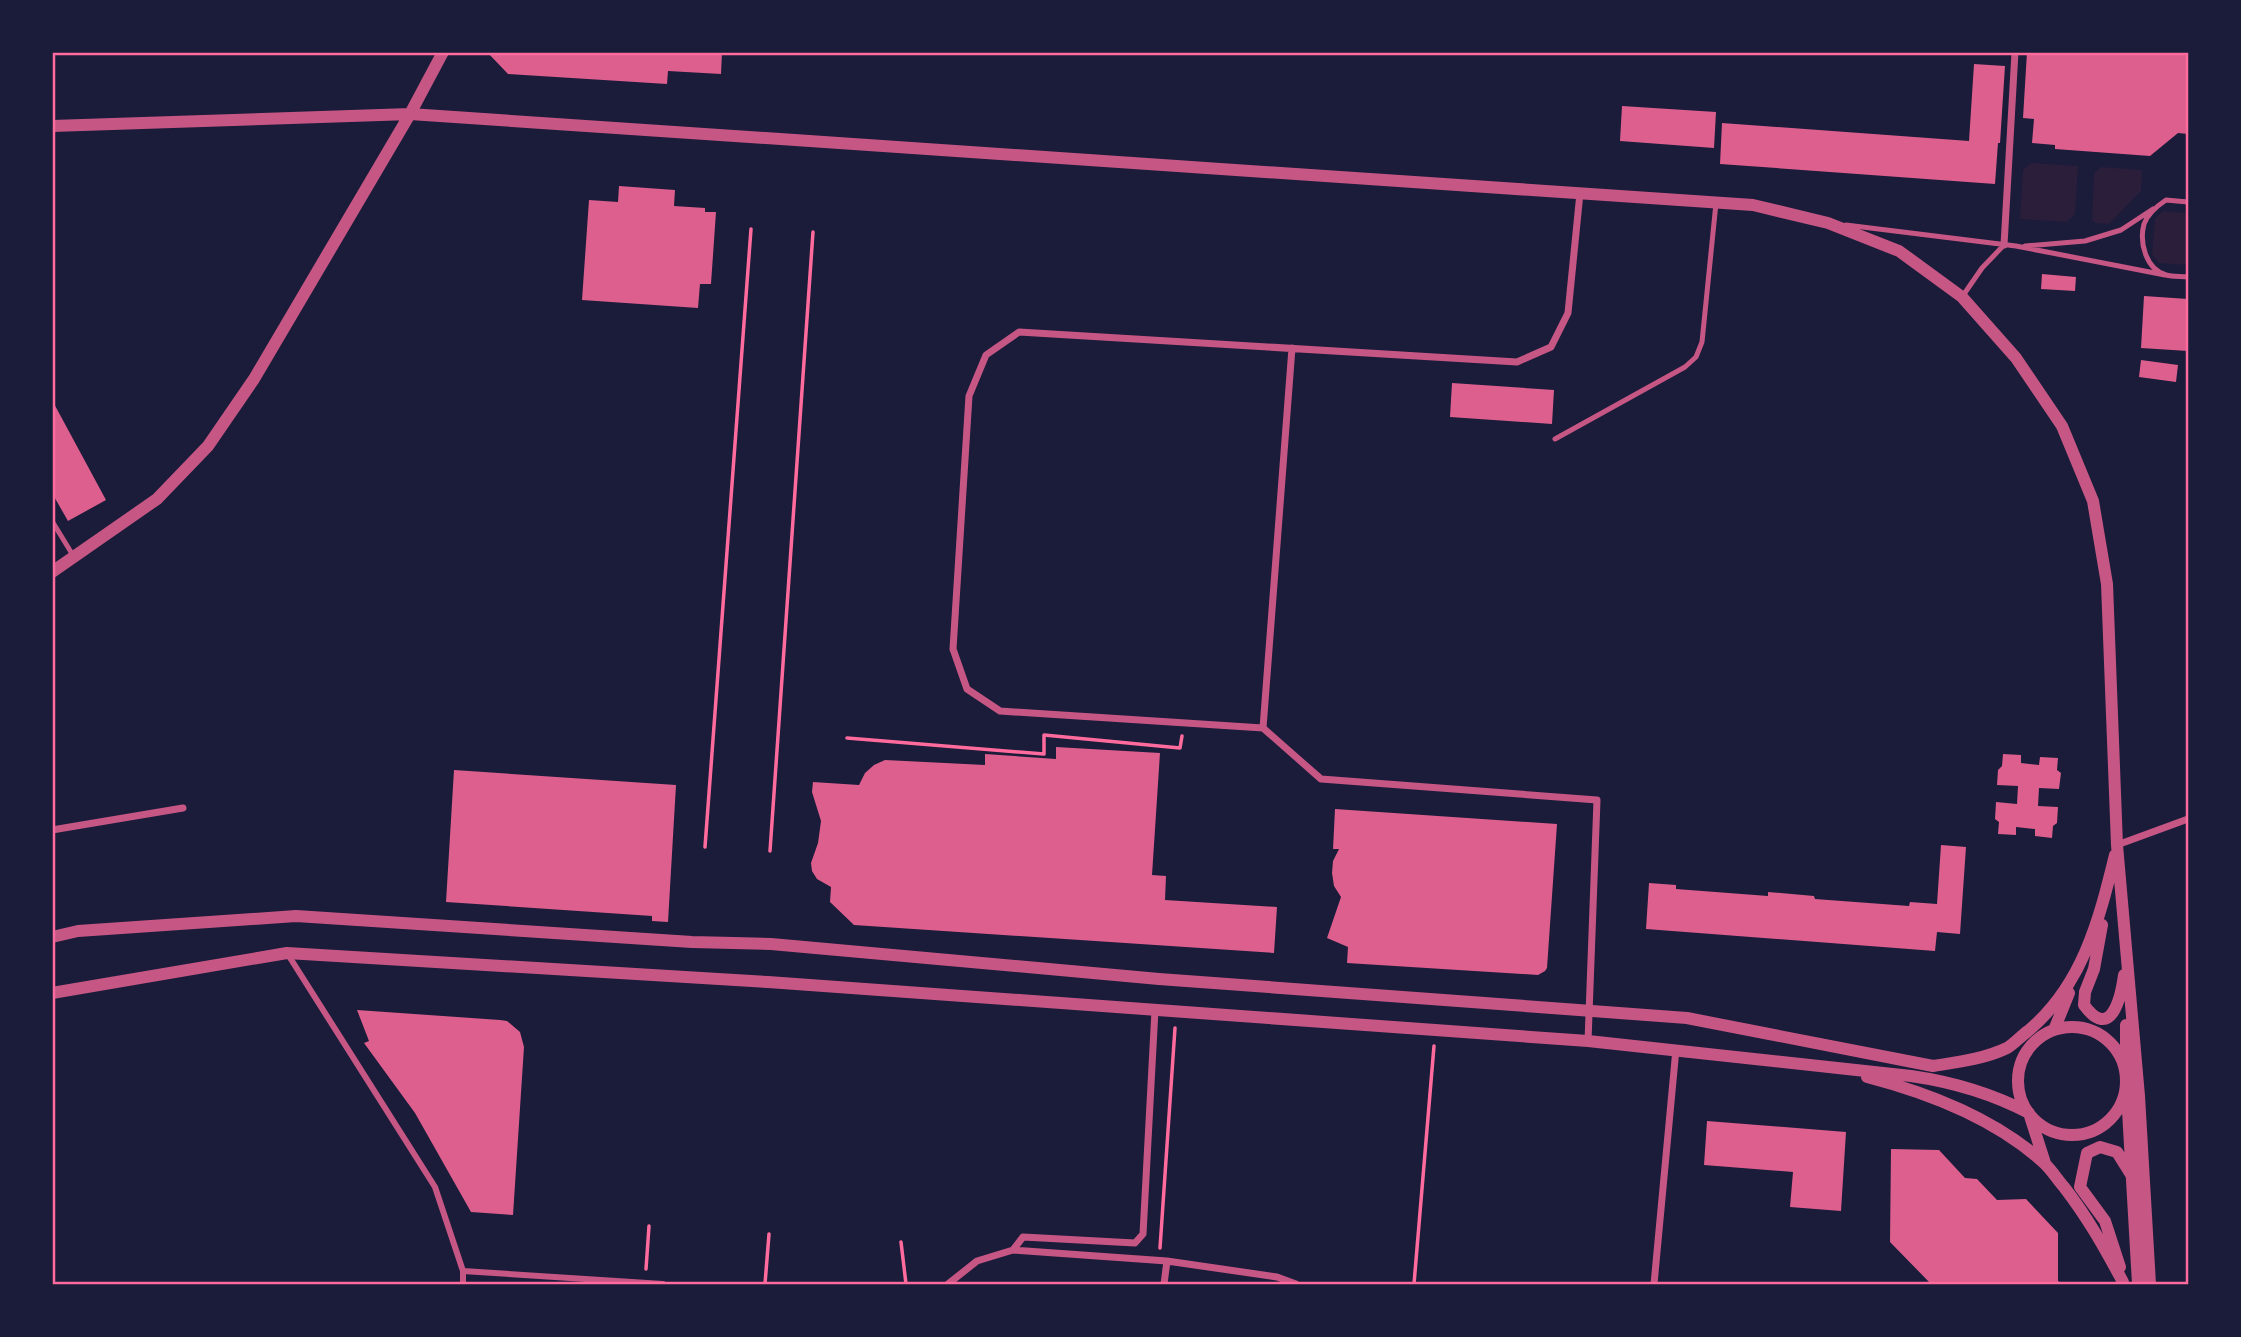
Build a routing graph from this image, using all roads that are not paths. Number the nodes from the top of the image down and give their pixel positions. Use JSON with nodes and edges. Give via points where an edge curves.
{"nodes":[{"id":1,"x":443,"y":52,"type":"edge"},
{"id":2,"x":2015,"y":52,"type":"edge"},
{"id":3,"x":410,"y":114,"type":"junction"},
{"id":4,"x":52,"y":126,"type":"edge"},
{"id":5,"x":1580,"y":194,"type":"junction"},
{"id":6,"x":2189,"y":202,"type":"edge"},
{"id":7,"x":1716,"y":203,"type":"junction"},
{"id":8,"x":2153,"y":209,"type":"junction"},
{"id":9,"x":1828,"y":223,"type":"junction"},
{"id":10,"x":2004,"y":245,"type":"junction"},
{"id":11,"x":2016,"y":246,"type":"junction"},
{"id":12,"x":2165,"y":275,"type":"junction"},
{"id":13,"x":2189,"y":277,"type":"edge"},
{"id":14,"x":1962,"y":297,"type":"junction"},
{"id":15,"x":1292,"y":348,"type":"junction"},
{"id":16,"x":1555,"y":439,"type":"dead end"},
{"id":17,"x":52,"y":521,"type":"edge"},
{"id":18,"x":74,"y":557,"type":"junction"},
{"id":19,"x":52,"y":572,"type":"edge"},
{"id":20,"x":1263,"y":728,"type":"junction"},
{"id":21,"x":183,"y":808,"type":"dead end"},
{"id":22,"x":2189,"y":819,"type":"edge"},
{"id":23,"x":52,"y":830,"type":"edge"},
{"id":24,"x":2118,"y":845,"type":"junction"},
{"id":25,"x":2106,"y":893,"type":"junction"},
{"id":26,"x":2125,"y":923,"type":"junction"},
{"id":27,"x":52,"y":937,"type":"edge"},
{"id":28,"x":287,"y":953,"type":"junction"},
{"id":29,"x":2125,"y":965,"type":"junction"},
{"id":30,"x":2077,"y":973,"type":"junction"},
{"id":31,"x":52,"y":993,"type":"edge"},
{"id":32,"x":1589,"y":1009,"type":"junction"},
{"id":33,"x":1155,"y":1010,"type":"junction"},
{"id":34,"x":2054,"y":1030,"type":"junction"},
{"id":35,"x":2039,"y":1038,"type":"junction"},
{"id":36,"x":1588,"y":1041,"type":"junction"},
{"id":37,"x":2008,"y":1047,"type":"junction"},
{"id":38,"x":1676,"y":1049,"type":"junction"},
{"id":39,"x":1819,"y":1065,"type":"junction"},
{"id":40,"x":2126,"y":1076,"type":"junction"},
{"id":41,"x":2029,"y":1113,"type":"junction"},
{"id":42,"x":2045,"y":1163,"type":"junction"},
{"id":43,"x":2132,"y":1176,"type":"junction"},
{"id":44,"x":1013,"y":1250,"type":"junction"},
{"id":45,"x":1163,"y":1261,"type":"junction"},
{"id":46,"x":463,"y":1271,"type":"junction"},
{"id":47,"x":645,"y":1283,"type":"edge"},
{"id":48,"x":2123,"y":1283,"type":"edge"},
{"id":49,"x":463,"y":1284,"type":"edge"},
{"id":50,"x":663,"y":1284,"type":"edge"},
{"id":51,"x":948,"y":1284,"type":"edge"},
{"id":52,"x":1164,"y":1284,"type":"edge"},
{"id":53,"x":1296,"y":1284,"type":"edge"},
{"id":54,"x":1654,"y":1284,"type":"edge"},
{"id":55,"x":2138,"y":1284,"type":"edge"},
{"id":56,"x":2150,"y":1284,"type":"edge"}],
"edges":[{"from":1,"to":3,"type":"street"},
{"from":2,"to":10,"type":"street"},
{"from":3,"to":4,"type":"street"},
{"from":3,"to":5,"type":"street"},
{"from":3,"to":18,"type":"street","via":[[254,379],[208,446],[157,499]]},
{"from":5,"to":7,"type":"street"},
{"from":5,"to":15,"type":"street","via":[[1568,313],[1551,347],[1517,362]]},
{"from":6,"to":8,"type":"lane","via":[[2166,200]]},
{"from":7,"to":9,"type":"street","via":[[1753,205]]},
{"from":7,"to":16,"type":"lane","via":[[1702,342],[1696,357],[1685,368]]},
{"from":8,"to":11,"type":"lane","via":[[2121,230],[2085,241]]},
{"from":8,"to":12,"type":"lane","via":[[2144,225],[2144,253]]},
{"from":9,"to":10,"type":"lane"},
{"from":9,"to":14,"type":"street","via":[[1899,251]]},
{"from":10,"to":11,"type":"lane"},
{"from":10,"to":14,"type":"lane"},
{"from":11,"to":12,"type":"lane"},
{"from":12,"to":13,"type":"lane"},
{"from":14,"to":24,"type":"street","via":[[2016,358],[2062,426],[2093,501],[2107,584]]},
{"from":15,"to":20,"type":"street"},
{"from":15,"to":20,"type":"street","via":[[1019,332],[986,355],[969,396],[953,649],[967,689],[1000,711]]},
{"from":17,"to":18,"type":"lane"},
{"from":18,"to":19,"type":"street"},
{"from":20,"to":32,"type":"street","via":[[1321,779],[1597,800]]},
{"from":21,"to":23,"type":"street"},
{"from":22,"to":24,"type":"street"},
{"from":24,"to":25,"type":"street"},
{"from":24,"to":26,"type":"street"},
{"from":25,"to":29,"type":"street","via":[[2094,969],[2085,992],[2084,1006],[2091,1016],[2109,1017],[2116,1010]]},
{"from":25,"to":30,"type":"street"},
{"from":26,"to":29,"type":"street"},
{"from":26,"to":56,"type":"street"},
{"from":27,"to":32,"type":"street","via":[[78,931],[296,916],[771,944],[1159,979]]},
{"from":28,"to":31,"type":"street"},
{"from":28,"to":33,"type":"street"},
{"from":28,"to":46,"type":"street","via":[[435,1187]]},
{"from":29,"to":40,"type":"street"},
{"from":30,"to":34,"type":"street"},
{"from":30,"to":37,"type":"street","via":[[2040,1021]]},
{"from":32,"to":36,"type":"street"},
{"from":32,"to":37,"type":"street","via":[[1687,1018],[1933,1066]]},
{"from":33,"to":36,"type":"street"},
{"from":33,"to":44,"type":"street","via":[[1143,1234],[1135,1244],[1023,1237]]},
{"from":34,"to":35,"type":"street"},
{"from":34,"to":40,"type":"street","via":[[2070,1027],[2100,1035],[2118,1053]]},
{"from":35,"to":37,"type":"street"},
{"from":35,"to":41,"type":"street","via":[[2020,1063],[2020,1097]]},
{"from":36,"to":38,"type":"street"},
{"from":38,"to":39,"type":"street"},
{"from":38,"to":54,"type":"street"},
{"from":39,"to":41,"type":"street","via":[[1940,1080],[1998,1097]]},
{"from":39,"to":42,"type":"street","via":[[1936,1100],[1977,1118]]},
{"from":40,"to":41,"type":"street","via":[[2119,1109],[2094,1131],[2058,1133]]},
{"from":40,"to":43,"type":"street"},
{"from":41,"to":42,"type":"street"},
{"from":42,"to":48,"type":"street","via":[[2089,1219]]},
{"from":43,"to":48,"type":"street","via":[[2117,1152],[2100,1147],[2087,1153],[2080,1177],[2080,1186],[2105,1221]]},
{"from":43,"to":55,"type":"street"},
{"from":44,"to":45,"type":"street"},
{"from":44,"to":51,"type":"street","via":[[977,1261]]},
{"from":45,"to":52,"type":"street"},
{"from":45,"to":53,"type":"street"},
{"from":46,"to":47,"type":"street"},
{"from":46,"to":49,"type":"street"},
{"from":47,"to":50,"type":"street"}]}
